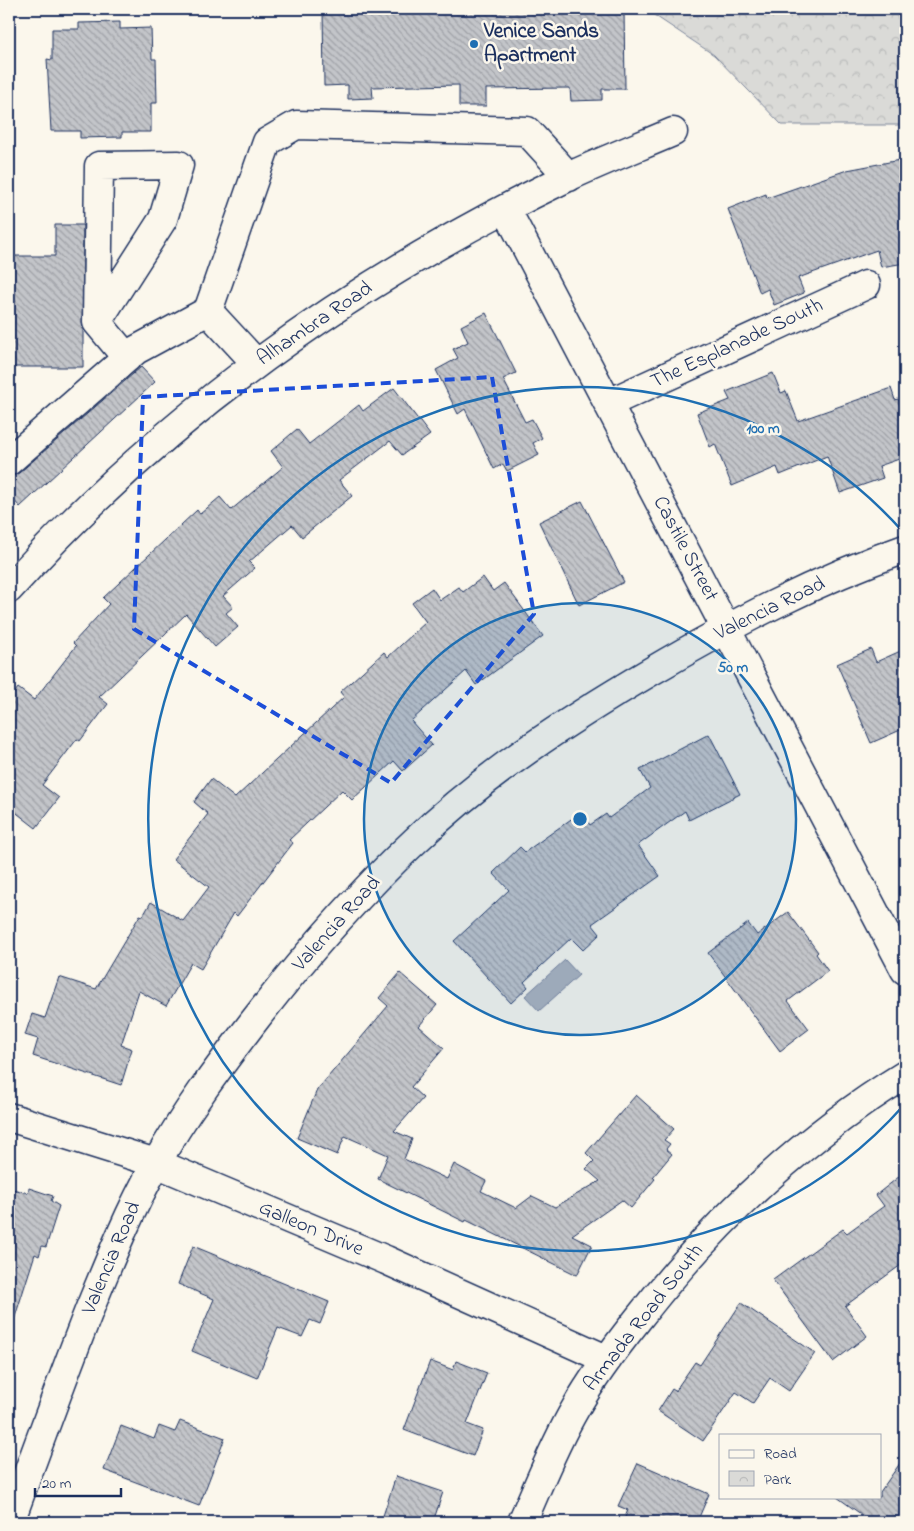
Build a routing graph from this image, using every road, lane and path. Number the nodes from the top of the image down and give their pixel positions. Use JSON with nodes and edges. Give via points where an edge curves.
{"nodes":[{"id":1,"x":673,"y":132,"type":"dead end"},
{"id":2,"x":569,"y":177,"type":"junction"},
{"id":3,"x":506,"y":209,"type":"junction"},
{"id":4,"x":866,"y":285,"type":"dead end"},
{"id":5,"x":208,"y":311,"type":"junction"},
{"id":6,"x":97,"y":322,"type":"junction"},
{"id":7,"x":127,"y":358,"type":"junction"},
{"id":8,"x":256,"y":363,"type":"junction"},
{"id":9,"x":608,"y":403,"type":"junction"},
{"id":10,"x":9,"y":461,"type":"edge"},
{"id":11,"x":905,"y":549,"type":"edge"},
{"id":12,"x":13,"y":578,"type":"edge"},
{"id":13,"x":727,"y":627,"type":"junction"},
{"id":14,"x":905,"y":970,"type":"edge"},
{"id":15,"x":905,"y":1075,"type":"edge"},
{"id":16,"x":9,"y":1117,"type":"edge"},
{"id":17,"x":156,"y":1164,"type":"junction"},
{"id":18,"x":606,"y":1359,"type":"junction"},
{"id":19,"x":10,"y":1522,"type":"edge"},
{"id":20,"x":522,"y":1522,"type":"edge"}],
"edges":[{"from":1,"to":2,"type":"street","name":"Alhambra Road"},
{"from":2,"to":3,"type":"street","name":"Alhambra Road"},
{"from":2,"to":5,"type":"street","via":[[527,131],[296,125],[267,142]]},
{"from":3,"to":8,"type":"street","name":"Alhambra Road","via":[[411,260]]},
{"from":3,"to":9,"type":"street","name":"Castile Street"},
{"from":4,"to":9,"type":"street","name":"The Esplanade South"},
{"from":5,"to":7,"type":"street"},
{"from":5,"to":8,"type":"street"},
{"from":6,"to":6,"type":"street","via":[[99,166],[179,165],[163,219]]},
{"from":6,"to":7,"type":"street"},
{"from":7,"to":10,"type":"street"},
{"from":8,"to":12,"type":"street","name":"Alhambra Road","via":[[181,421]]},
{"from":9,"to":13,"type":"street","name":"Castile Street"},
{"from":11,"to":13,"type":"street","name":"Valencia Road","via":[[865,563]]},
{"from":13,"to":14,"type":"street","name":"Castile Street"},
{"from":13,"to":17,"type":"street","name":"Valencia Road","via":[[582,712],[483,783],[417,839],[371,884],[277,991],[187,1112]]},
{"from":15,"to":18,"type":"street","name":"Armada Road South","via":[[812,1139],[727,1217],[675,1271]]},
{"from":16,"to":17,"type":"street","name":"Galleon Drive"},
{"from":17,"to":18,"type":"street","name":"Galleon Drive","via":[[386,1260]]},
{"from":17,"to":19,"type":"street","name":"Valencia Road","via":[[119,1236]]},
{"from":18,"to":20,"type":"street","name":"Armada Road South","via":[[575,1409]]}]}
